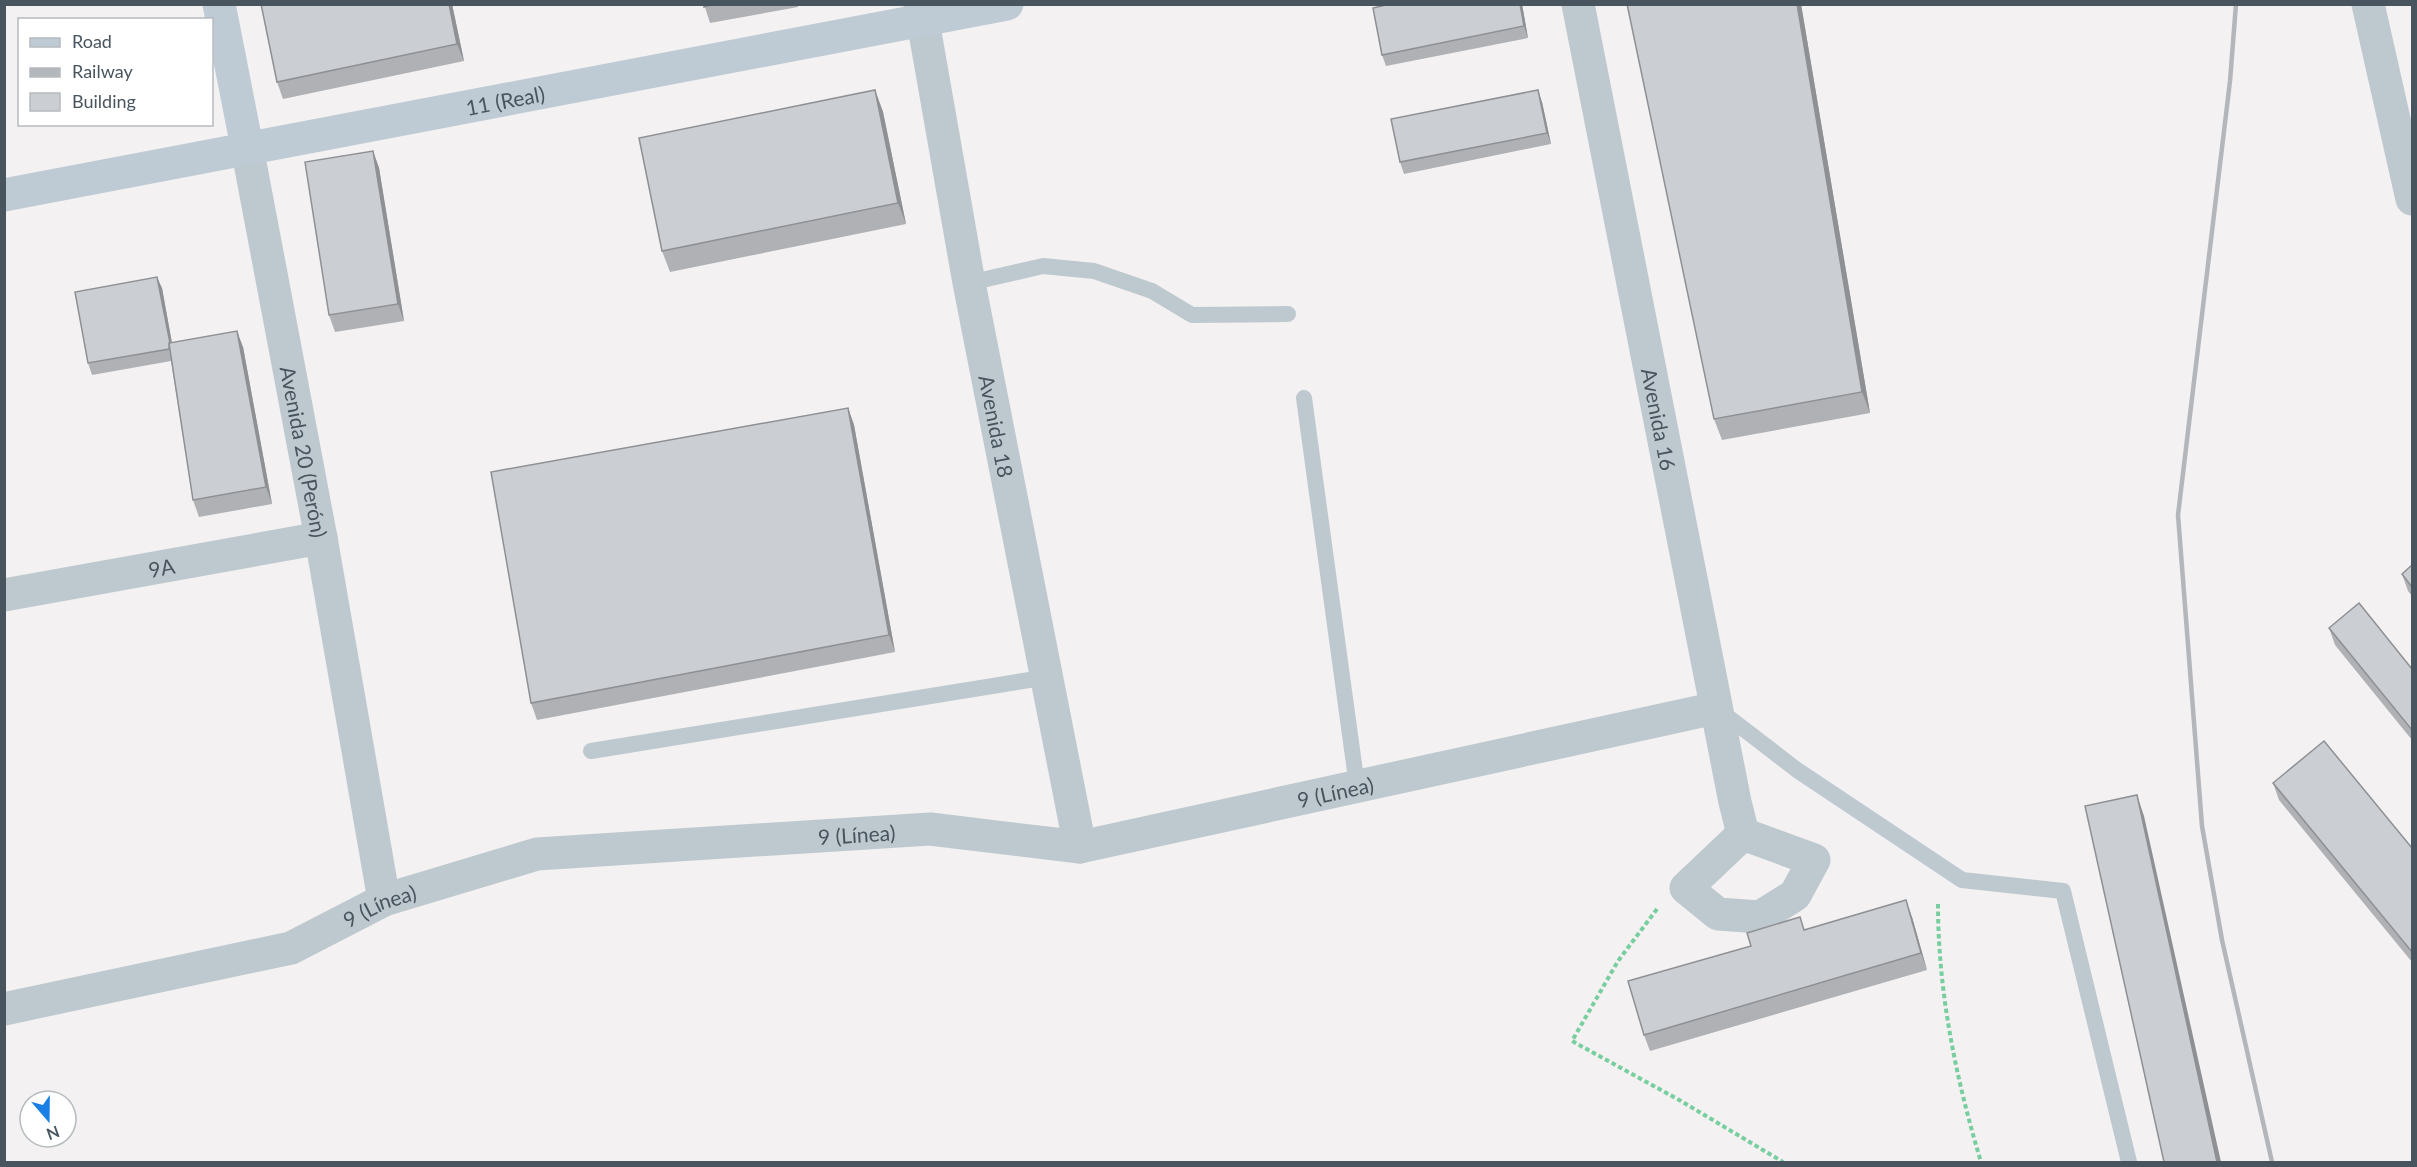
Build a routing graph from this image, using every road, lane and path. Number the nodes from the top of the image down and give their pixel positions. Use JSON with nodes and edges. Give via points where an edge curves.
{"nodes":[{"id":1,"x":219,"y":4,"type":"edge"},
{"id":2,"x":1007,"y":4,"type":"edge"},
{"id":3,"x":1578,"y":4,"type":"edge"},
{"id":4,"x":2368,"y":4,"type":"edge"},
{"id":5,"x":922,"y":12,"type":"edge"},
{"id":6,"x":247,"y":147,"type":"junction"},
{"id":7,"x":4,"y":195,"type":"edge"},
{"id":8,"x":2412,"y":199,"type":"edge"},
{"id":9,"x":969,"y":283,"type":"junction"},
{"id":10,"x":1288,"y":314,"type":"dead end"},
{"id":11,"x":1304,"y":398,"type":"dead end"},
{"id":12,"x":321,"y":538,"type":"junction"},
{"id":13,"x":4,"y":595,"type":"edge"},
{"id":14,"x":1048,"y":677,"type":"junction"},
{"id":15,"x":1716,"y":708,"type":"junction"},
{"id":16,"x":591,"y":751,"type":"dead end"},
{"id":17,"x":1357,"y":786,"type":"junction"},
{"id":18,"x":1743,"y":834,"type":"junction"},
{"id":19,"x":1080,"y":847,"type":"junction"},
{"id":20,"x":1686,"y":888,"type":"junction"},
{"id":21,"x":384,"y":900,"type":"junction"},
{"id":22,"x":1938,"y":904,"type":"dead end"},
{"id":23,"x":4,"y":1010,"type":"edge"},
{"id":24,"x":1783,"y":1162,"type":"edge"},
{"id":25,"x":1981,"y":1162,"type":"edge"},
{"id":26,"x":2129,"y":1162,"type":"edge"}],
"edges":[{"from":1,"to":6,"type":"main road","name":"Avenida 20 (Perón)"},
{"from":2,"to":5,"type":"main road","name":"11 (Real)"},
{"from":3,"to":15,"type":"street","name":"Avenida 16"},
{"from":4,"to":8,"type":"street"},
{"from":5,"to":6,"type":"main road","name":"11 (Real)"},
{"from":5,"to":9,"type":"street","name":"Avenida 18"},
{"from":6,"to":7,"type":"main road","name":"11 (Real)"},
{"from":6,"to":12,"type":"street","name":"Avenida 20 (Perón)"},
{"from":9,"to":10,"type":"lane","via":[[1043,267],[1094,271],[1152,291],[1192,315]]},
{"from":9,"to":14,"type":"street","name":"Avenida 18"},
{"from":11,"to":17,"type":"lane"},
{"from":12,"to":13,"type":"street","name":"9A"},
{"from":12,"to":21,"type":"street","name":"Avenida 20 (Perón)"},
{"from":14,"to":16,"type":"lane"},
{"from":14,"to":19,"type":"street","name":"Avenida 18"},
{"from":15,"to":17,"type":"street","name":"9 (Línea)"},
{"from":15,"to":18,"type":"street","name":"Avenida 16"},
{"from":15,"to":26,"type":"lane","via":[[1797,770],[1962,880],[2063,891]]},
{"from":17,"to":19,"type":"street","name":"9 (Línea)"},
{"from":18,"to":20,"type":"street"},
{"from":18,"to":20,"type":"street","via":[[1814,860],[1795,895],[1760,916],[1729,915],[1718,914]]},
{"from":19,"to":21,"type":"street","name":"9 (Línea)","via":[[930,829],[537,854]]},
{"from":20,"to":24,"type":"path","via":[[1665,899],[1642,926],[1572,1041]]},
{"from":21,"to":23,"type":"street","name":"9 (Línea)","via":[[291,948]]},
{"from":22,"to":25,"type":"path","via":[[1944,996]]}]}
